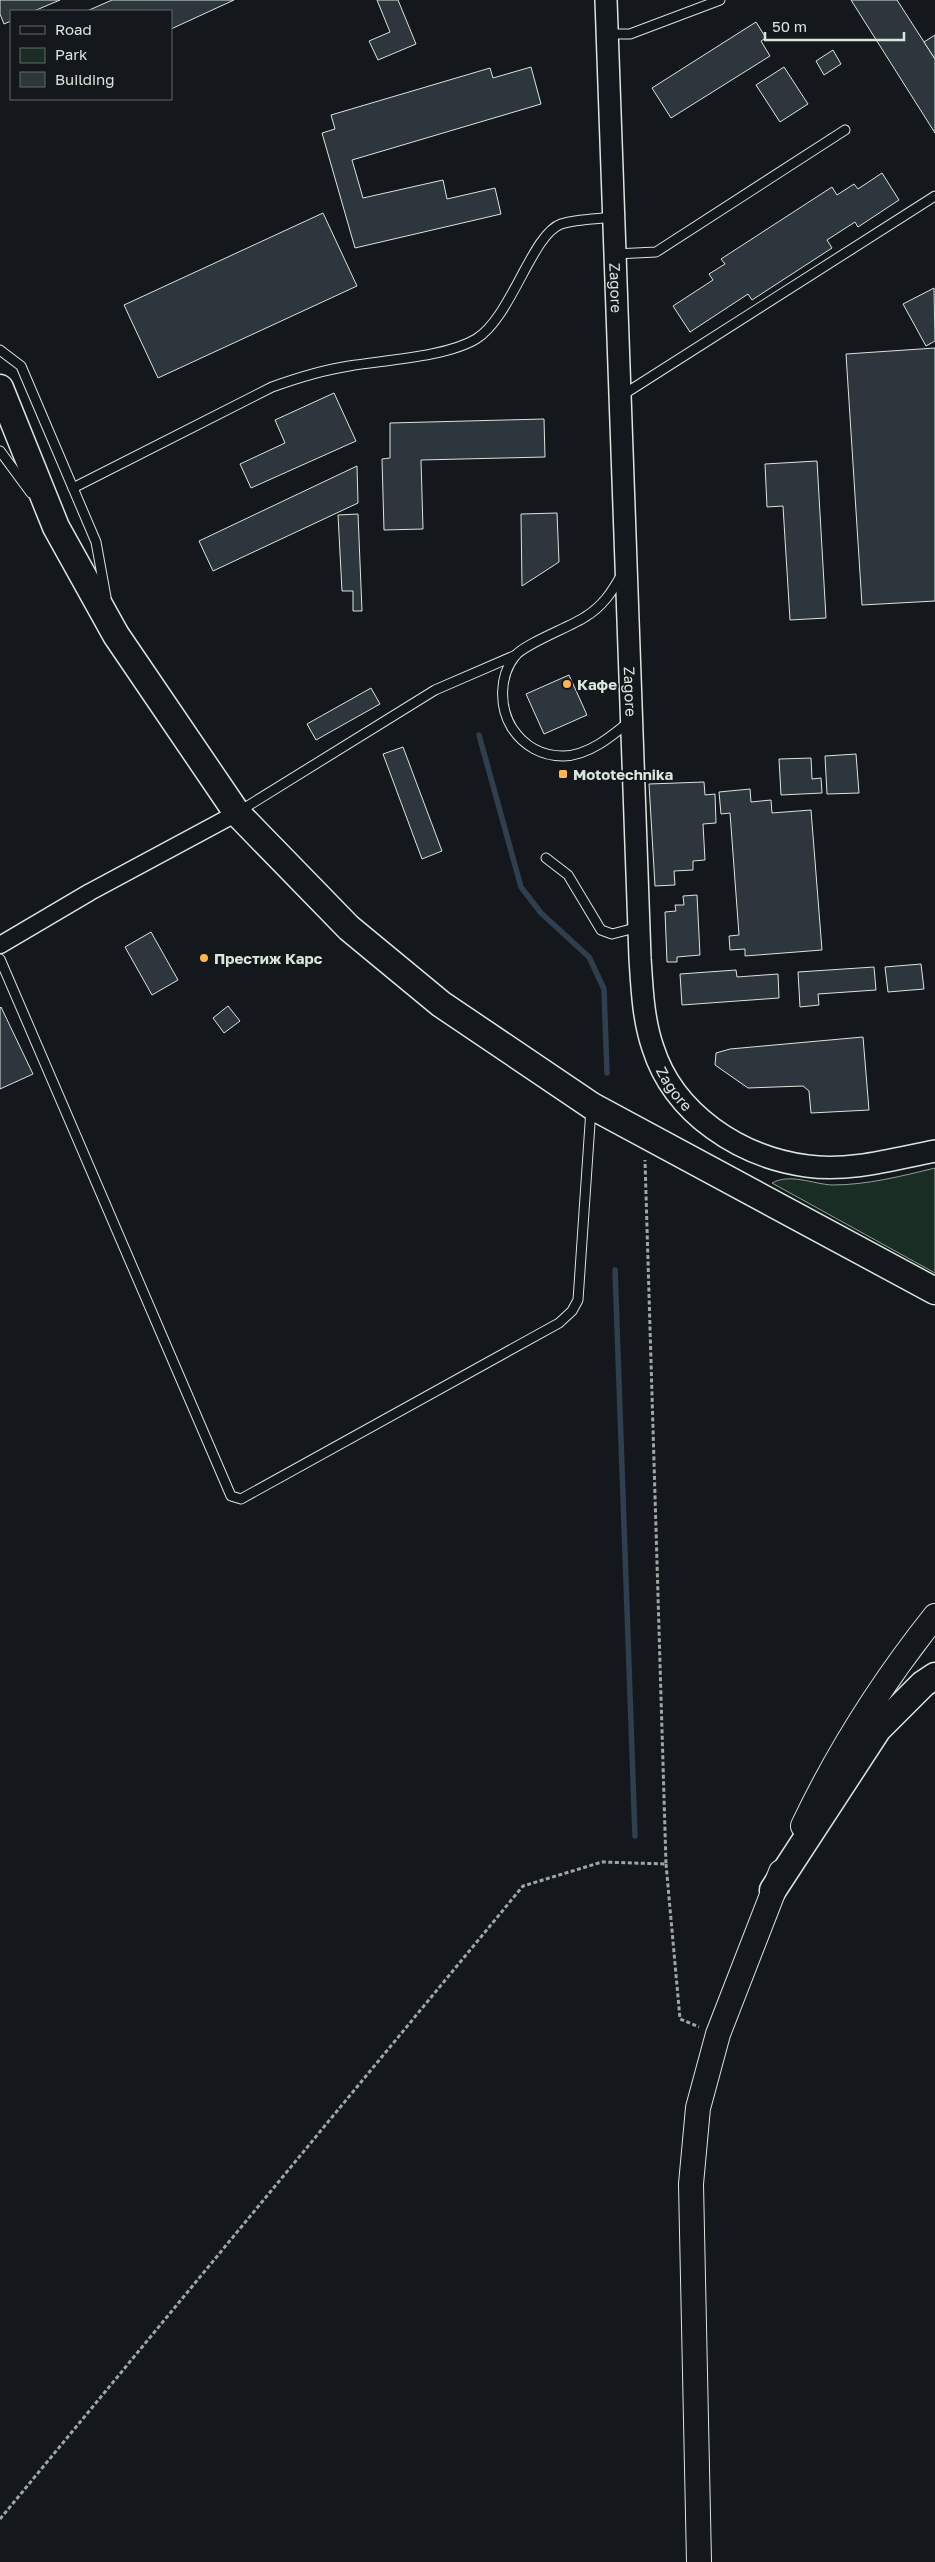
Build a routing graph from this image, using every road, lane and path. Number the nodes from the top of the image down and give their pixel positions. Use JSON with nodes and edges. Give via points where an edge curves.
{"nodes":[{"id":1,"x":606,"y":0,"type":"edge"},
{"id":2,"x":720,"y":0,"type":"edge"},
{"id":3,"x":607,"y":34,"type":"junction"},
{"id":4,"x":845,"y":130,"type":"dead end"},
{"id":5,"x":935,"y":196,"type":"edge"},
{"id":6,"x":614,"y":217,"type":"junction"},
{"id":7,"x":615,"y":254,"type":"junction"},
{"id":8,"x":0,"y":350,"type":"edge"},
{"id":9,"x":0,"y":388,"type":"edge"},
{"id":10,"x":620,"y":396,"type":"junction"},
{"id":11,"x":0,"y":451,"type":"edge"},
{"id":12,"x":73,"y":488,"type":"junction"},
{"id":13,"x":56,"y":527,"type":"junction"},
{"id":14,"x":627,"y":566,"type":"junction"},
{"id":15,"x":112,"y":627,"type":"junction"},
{"id":16,"x":516,"y":655,"type":"junction"},
{"id":17,"x":632,"y":719,"type":"junction"},
{"id":18,"x":237,"y":813,"type":"junction"},
{"id":19,"x":546,"y":858,"type":"dead end"},
{"id":20,"x":640,"y":927,"type":"junction"},
{"id":21,"x":0,"y":945,"type":"edge"},
{"id":22,"x":0,"y":959,"type":"edge"},
{"id":23,"x":592,"y":1106,"type":"junction"},
{"id":24,"x":644,"y":1136,"type":"junction"},
{"id":25,"x":935,"y":1151,"type":"edge"},
{"id":26,"x":935,"y":1291,"type":"edge"},
{"id":27,"x":935,"y":1616,"type":"edge"},
{"id":28,"x":935,"y":1676,"type":"edge"},
{"id":29,"x":666,"y":1864,"type":"junction"},
{"id":30,"x":773,"y":1890,"type":"junction"},
{"id":31,"x":718,"y":2034,"type":"junction"},
{"id":32,"x":0,"y":2519,"type":"edge"},
{"id":33,"x":699,"y":2562,"type":"edge"}],
"edges":[{"from":1,"to":3,"type":"street","name":"Zagore"},
{"from":2,"to":3,"type":"lane","via":[[630,34]]},
{"from":3,"to":6,"type":"street","name":"Zagore"},
{"from":4,"to":7,"type":"lane","via":[[656,252]]},
{"from":5,"to":10,"type":"lane"},
{"from":6,"to":7,"type":"street","name":"Zagore"},
{"from":6,"to":12,"type":"lane","via":[[560,224],[546,234],[500,314],[476,339],[450,350],[347,366],[272,386]]},
{"from":7,"to":10,"type":"street","name":"Zagore"},
{"from":8,"to":12,"type":"lane","via":[[21,366]]},
{"from":9,"to":13,"type":"main road"},
{"from":10,"to":14,"type":"street","name":"Zagore"},
{"from":11,"to":13,"type":"lane"},
{"from":12,"to":15,"type":"lane","via":[[96,542]]},
{"from":13,"to":15,"type":"main road"},
{"from":14,"to":16,"type":"lane","via":[[609,598],[586,617]]},
{"from":14,"to":17,"type":"street","name":"Zagore"},
{"from":15,"to":18,"type":"main road"},
{"from":16,"to":17,"type":"lane","via":[[503,683],[502,699],[511,727],[532,749],[564,756],[581,753]]},
{"from":16,"to":18,"type":"lane","via":[[435,690]]},
{"from":17,"to":20,"type":"street","name":"Zagore"},
{"from":18,"to":21,"type":"street","via":[[90,892]]},
{"from":18,"to":23,"type":"main road","via":[[349,928],[441,1004]]},
{"from":19,"to":20,"type":"lane","via":[[568,875],[601,930],[612,934]]},
{"from":20,"to":25,"type":"street","name":"Zagore","via":[[642,994],[653,1049],[680,1099],[701,1120],[750,1149],[808,1167],[870,1164]]},
{"from":22,"to":23,"type":"lane","via":[[231,1496],[236,1498],[550,1327],[572,1311],[578,1300]]},
{"from":23,"to":24,"type":"main road"},
{"from":24,"to":26,"type":"main road"},
{"from":24,"to":29,"type":"path"},
{"from":27,"to":30,"type":"main road","via":[[882,1688],[843,1751]]},
{"from":28,"to":30,"type":"main road","via":[[878,1730]]},
{"from":29,"to":31,"type":"path","via":[[680,2019]]},
{"from":29,"to":32,"type":"path","via":[[602,1862],[524,1886]]},
{"from":30,"to":31,"type":"main road"},
{"from":31,"to":33,"type":"main road","via":[[698,2108],[691,2184]]}]}
